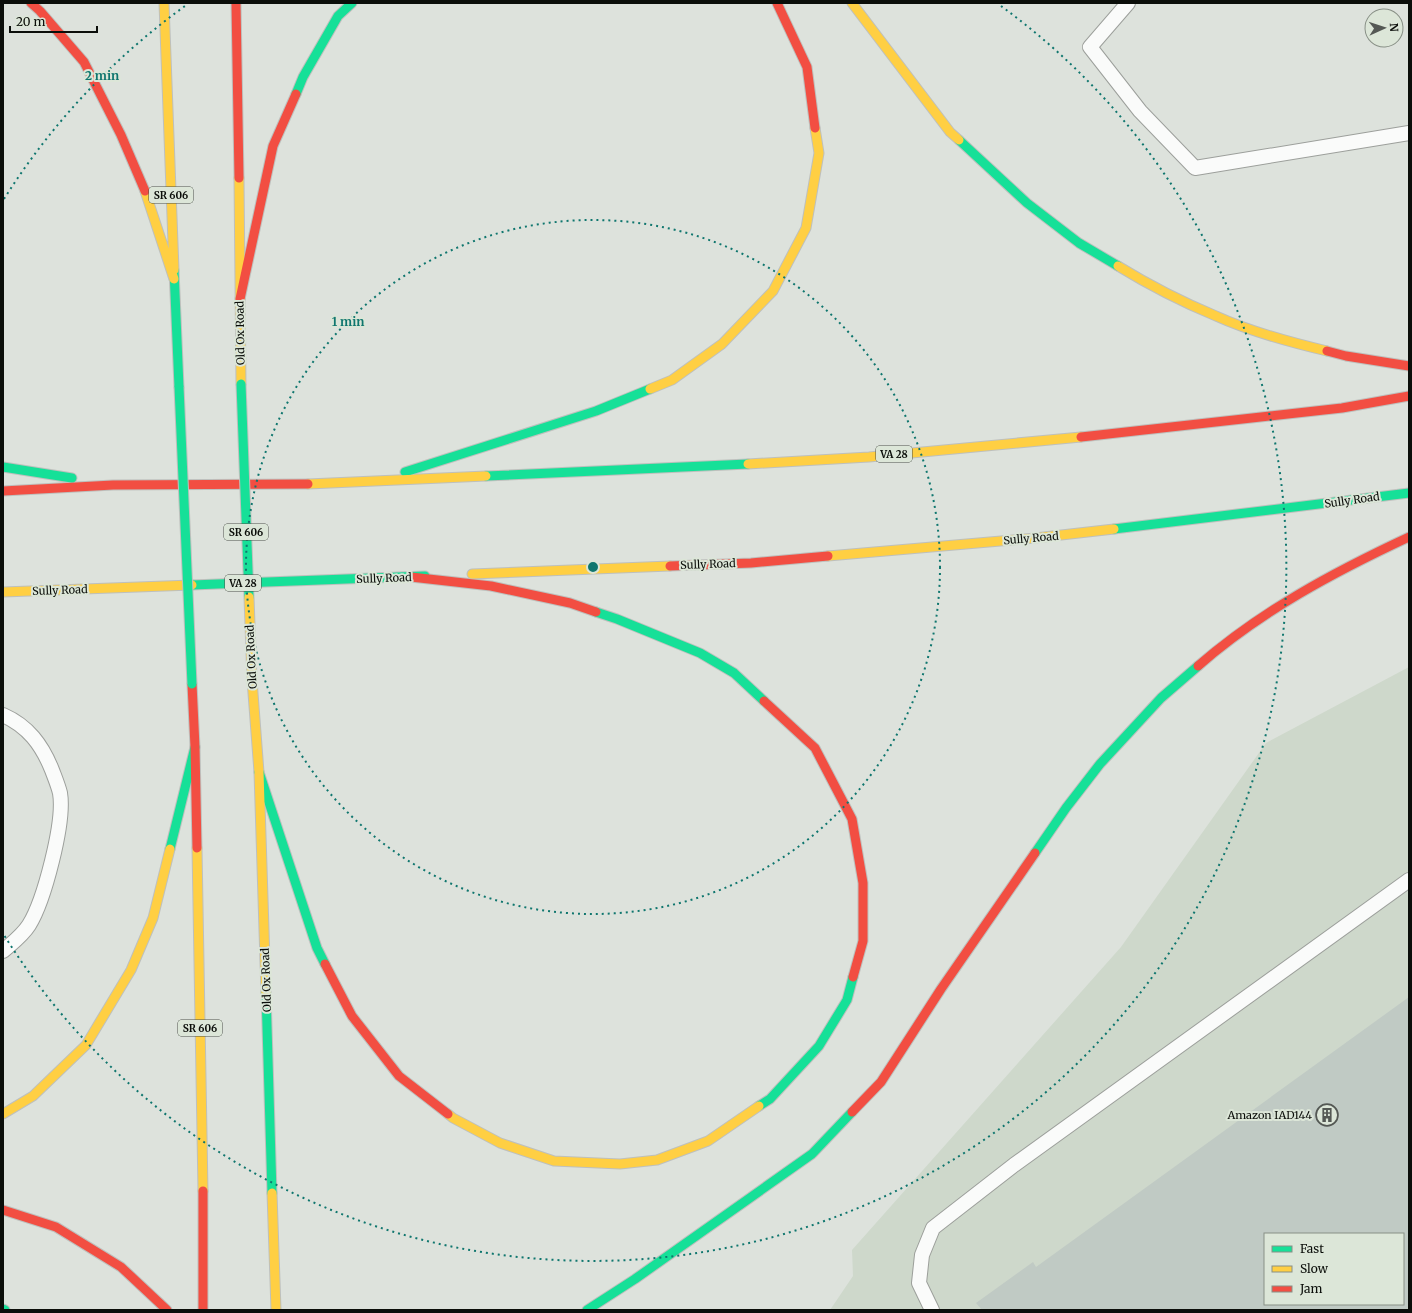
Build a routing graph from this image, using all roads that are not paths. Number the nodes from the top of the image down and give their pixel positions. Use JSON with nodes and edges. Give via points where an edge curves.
{"nodes":[{"id":1,"x":31,"y":3,"type":"edge"},
{"id":2,"x":164,"y":3,"type":"edge"},
{"id":3,"x":236,"y":3,"type":"edge"},
{"id":4,"x":352,"y":3,"type":"edge"},
{"id":5,"x":777,"y":3,"type":"edge"},
{"id":6,"x":852,"y":3,"type":"edge"},
{"id":7,"x":1128,"y":3,"type":"edge"},
{"id":8,"x":1409,"y":133,"type":"edge"},
{"id":9,"x":174,"y":279,"type":"junction"},
{"id":10,"x":240,"y":299,"type":"junction"},
{"id":11,"x":1409,"y":366,"type":"edge"},
{"id":12,"x":1409,"y":396,"type":"edge"},
{"id":13,"x":3,"y":467,"type":"edge"},
{"id":14,"x":377,"y":481,"type":"junction"},
{"id":15,"x":113,"y":485,"type":"junction"},
{"id":16,"x":3,"y":491,"type":"edge"},
{"id":17,"x":1409,"y":493,"type":"edge"},
{"id":18,"x":1409,"y":537,"type":"edge"},
{"id":19,"x":411,"y":577,"type":"junction"},
{"id":20,"x":75,"y":589,"type":"junction"},
{"id":21,"x":3,"y":592,"type":"edge"},
{"id":22,"x":17,"y":601,"type":"dead end"},
{"id":23,"x":3,"y":716,"type":"edge"},
{"id":24,"x":195,"y":747,"type":"junction"},
{"id":25,"x":259,"y":772,"type":"junction"},
{"id":26,"x":1409,"y":880,"type":"edge"},
{"id":27,"x":3,"y":951,"type":"edge"},
{"id":28,"x":3,"y":1114,"type":"edge"},
{"id":29,"x":3,"y":1210,"type":"edge"},
{"id":30,"x":167,"y":1310,"type":"edge"},
{"id":31,"x":203,"y":1310,"type":"edge"},
{"id":32,"x":276,"y":1310,"type":"edge"},
{"id":33,"x":586,"y":1310,"type":"edge"},
{"id":34,"x":932,"y":1310,"type":"edge"}],
"edges":[{"from":1,"to":9,"type":"main road","via":[[84,62],[121,135],[143,187]]},
{"from":2,"to":9,"type":"main road","number":"SR 606"},
{"from":3,"to":10,"type":"main road","name":"Old Ox Road","number":"SR 606"},
{"from":4,"to":10,"type":"main road","via":[[338,16],[303,77],[273,146]]},
{"from":5,"to":14,"type":"main road","via":[[807,68],[820,153],[806,228],[773,291],[722,344],[672,380],[596,411]]},
{"from":6,"to":11,"type":"main road","via":[[950,132],[1028,203],[1079,243],[1153,287],[1217,317],[1297,344],[1346,356]]},
{"from":7,"to":8,"type":"lane","via":[[1090,47],[1140,111],[1195,168]]},
{"from":9,"to":24,"type":"main road","number":"SR 606","bridge":true},
{"from":10,"to":25,"type":"main road","name":"Old Ox Road","number":"SR 606","bridge":true,"via":[[252,680]]},
{"from":12,"to":14,"type":"main road","number":"VA 28","via":[[1342,408],[1107,435],[869,457]]},
{"from":13,"to":15,"type":"main road"},
{"from":14,"to":15,"type":"main road","number":"VA 28"},
{"from":15,"to":16,"type":"main road","number":"VA 28"},
{"from":17,"to":19,"type":"main road","name":"Sully Road","number":"VA 28","via":[[1169,524],[751,563]]},
{"from":18,"to":33,"type":"main road","via":[[1357,561],[1280,605],[1221,646],[1161,698],[1100,764],[1066,808],[941,989],[881,1082],[812,1154],[635,1279]]},
{"from":19,"to":20,"type":"main road","name":"Sully Road","number":"VA 28"},
{"from":19,"to":25,"type":"main road","via":[[491,586],[570,603],[700,653],[734,673],[815,748],[852,819],[863,883],[863,942],[848,1000],[818,1046],[770,1099],[708,1141],[657,1160],[620,1164],[554,1161],[500,1143],[453,1118],[399,1076],[352,1016],[317,948]]},
{"from":20,"to":21,"type":"main road","name":"Sully Road","number":"VA 28"},
{"from":20,"to":22,"type":"main road"},
{"from":23,"to":27,"type":"lane","via":[[21,724],[38,742],[60,794],[53,857],[40,903],[22,935]]},
{"from":24,"to":28,"type":"main road","via":[[153,918],[131,970],[86,1046],[33,1096]]},
{"from":24,"to":31,"type":"main road","number":"SR 606"},
{"from":25,"to":32,"type":"main road","name":"Old Ox Road","number":"SR 606"},
{"from":26,"to":34,"type":"lane","via":[[1014,1165],[933,1228],[922,1255],[919,1283]]},
{"from":29,"to":30,"type":"main road","via":[[56,1227],[121,1267]]}]}
